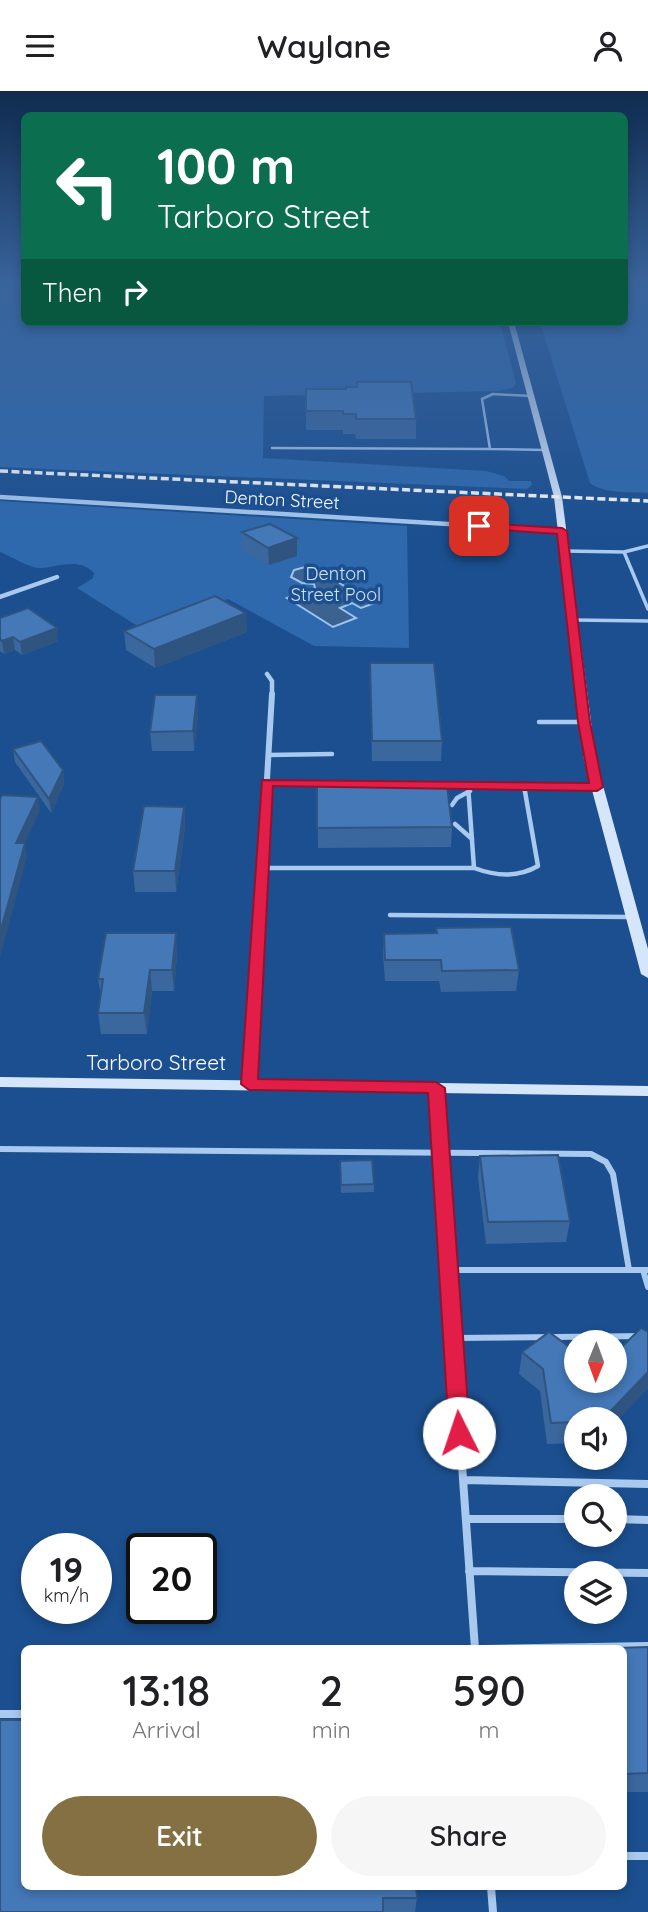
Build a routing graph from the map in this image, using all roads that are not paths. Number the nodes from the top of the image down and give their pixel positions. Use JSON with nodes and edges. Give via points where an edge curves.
{"nodes":[{"id":1,"x":523,"y":367,"type":"edge"},
{"id":2,"x":531,"y":396,"type":"junction"},
{"id":3,"x":272,"y":448,"type":"dead end"},
{"id":4,"x":490,"y":449,"type":"junction"},
{"id":5,"x":545,"y":450,"type":"junction"},
{"id":6,"x":0,"y":497,"type":"edge"},
{"id":7,"x":562,"y":531,"type":"junction"},
{"id":8,"x":648,"y":546,"type":"edge"},
{"id":9,"x":565,"y":551,"type":"junction"},
{"id":10,"x":624,"y":552,"type":"junction"},
{"id":11,"x":57,"y":577,"type":"dead end"},
{"id":12,"x":639,"y":587,"type":"junction"},
{"id":13,"x":648,"y":588,"type":"edge"},
{"id":14,"x":0,"y":597,"type":"edge"},
{"id":15,"x":648,"y":609,"type":"edge"},
{"id":16,"x":574,"y":620,"type":"junction"},
{"id":17,"x":648,"y":621,"type":"edge"},
{"id":18,"x":267,"y":674,"type":"dead end"},
{"id":19,"x":540,"y":722,"type":"dead end"},
{"id":20,"x":584,"y":722,"type":"junction"},
{"id":21,"x":332,"y":754,"type":"dead end"},
{"id":22,"x":268,"y":755,"type":"junction"},
{"id":23,"x":266,"y":782,"type":"junction"},
{"id":24,"x":524,"y":786,"type":"junction"},
{"id":25,"x":597,"y":787,"type":"junction"},
{"id":26,"x":469,"y":788,"type":"junction"},
{"id":27,"x":452,"y":805,"type":"edge"},
{"id":28,"x":455,"y":824,"type":"edge"},
{"id":29,"x":472,"y":839,"type":"junction"},
{"id":30,"x":474,"y":867,"type":"junction"},
{"id":31,"x":262,"y":868,"type":"junction"},
{"id":32,"x":390,"y":915,"type":"dead end"},
{"id":33,"x":633,"y":917,"type":"junction"},
{"id":34,"x":648,"y":974,"type":"edge"},
{"id":35,"x":0,"y":1082,"type":"edge"},
{"id":36,"x":249,"y":1084,"type":"junction"},
{"id":37,"x":436,"y":1088,"type":"junction"},
{"id":38,"x":648,"y":1091,"type":"edge"},
{"id":39,"x":0,"y":1149,"type":"edge"},
{"id":40,"x":440,"y":1153,"type":"junction"},
{"id":41,"x":448,"y":1270,"type":"junction"},
{"id":42,"x":629,"y":1270,"type":"junction"},
{"id":43,"x":646,"y":1270,"type":"edge"},
{"id":44,"x":648,"y":1287,"type":"edge"},
{"id":45,"x":648,"y":1336,"type":"edge"},
{"id":46,"x":453,"y":1338,"type":"junction"},
{"id":47,"x":463,"y":1480,"type":"junction"},
{"id":48,"x":648,"y":1484,"type":"edge"},
{"id":49,"x":466,"y":1519,"type":"junction"},
{"id":50,"x":564,"y":1519,"type":"edge"},
{"id":51,"x":627,"y":1519,"type":"edge"},
{"id":52,"x":648,"y":1520,"type":"edge"},
{"id":53,"x":469,"y":1571,"type":"junction"},
{"id":54,"x":648,"y":1573,"type":"edge"},
{"id":55,"x":475,"y":1645,"type":"edge"},
{"id":56,"x":627,"y":1646,"type":"edge"},
{"id":57,"x":648,"y":1646,"type":"edge"},
{"id":58,"x":0,"y":1714,"type":"edge"},
{"id":59,"x":21,"y":1714,"type":"edge"},
{"id":60,"x":627,"y":1856,"type":"edge"},
{"id":61,"x":648,"y":1856,"type":"edge"},
{"id":62,"x":491,"y":1890,"type":"edge"},
{"id":63,"x":493,"y":1912,"type":"edge"}],
"edges":[{"from":1,"to":2,"type":"main road"},
{"from":2,"to":4,"type":"lane","via":[[493,394],[482,399]]},
{"from":2,"to":5,"type":"main road"},
{"from":3,"to":4,"type":"lane"},
{"from":4,"to":5,"type":"lane"},
{"from":5,"to":7,"type":"main road"},
{"from":6,"to":7,"type":"street","name":"Denton Street"},
{"from":7,"to":9,"type":"main road"},
{"from":8,"to":10,"type":"lane"},
{"from":9,"to":10,"type":"lane"},
{"from":9,"to":16,"type":"main road"},
{"from":10,"to":12,"type":"lane"},
{"from":11,"to":14,"type":"street"},
{"from":12,"to":13,"type":"lane"},
{"from":12,"to":15,"type":"lane"},
{"from":16,"to":17,"type":"lane"},
{"from":16,"to":20,"type":"main road"},
{"from":18,"to":22,"type":"street","via":[[272,681]]},
{"from":19,"to":20,"type":"lane"},
{"from":20,"to":25,"type":"main road"},
{"from":21,"to":22,"type":"lane"},
{"from":22,"to":23,"type":"street"},
{"from":23,"to":26,"type":"lane"},
{"from":23,"to":31,"type":"street"},
{"from":24,"to":25,"type":"lane"},
{"from":24,"to":26,"type":"lane"},
{"from":24,"to":30,"type":"lane","via":[[538,866],[526,875],[488,874]]},
{"from":25,"to":33,"type":"main road"},
{"from":26,"to":27,"type":"lane"},
{"from":26,"to":29,"type":"lane"},
{"from":28,"to":29,"type":"lane"},
{"from":29,"to":30,"type":"lane"},
{"from":30,"to":31,"type":"lane"},
{"from":31,"to":36,"type":"street"},
{"from":32,"to":33,"type":"lane"},
{"from":33,"to":34,"type":"main road"},
{"from":35,"to":36,"type":"main road","name":"Tarboro Street"},
{"from":36,"to":37,"type":"main road","name":"Tarboro Street"},
{"from":37,"to":38,"type":"main road","name":"Tarboro Street"},
{"from":37,"to":40,"type":"lane"},
{"from":39,"to":40,"type":"lane"},
{"from":40,"to":41,"type":"lane"},
{"from":40,"to":42,"type":"lane","via":[[591,1154],[606,1162],[613,1174]]},
{"from":41,"to":42,"type":"lane"},
{"from":41,"to":46,"type":"lane"},
{"from":42,"to":43,"type":"lane"},
{"from":43,"to":44,"type":"lane"},
{"from":45,"to":46,"type":"lane"},
{"from":46,"to":47,"type":"lane"},
{"from":47,"to":48,"type":"lane"},
{"from":47,"to":49,"type":"lane"},
{"from":49,"to":50,"type":"lane"},
{"from":49,"to":53,"type":"lane"},
{"from":51,"to":52,"type":"lane"},
{"from":53,"to":54,"type":"lane"},
{"from":53,"to":55,"type":"lane"},
{"from":56,"to":57,"type":"lane"},
{"from":58,"to":59,"type":"lane"},
{"from":60,"to":61,"type":"lane"},
{"from":62,"to":63,"type":"lane"}]}
